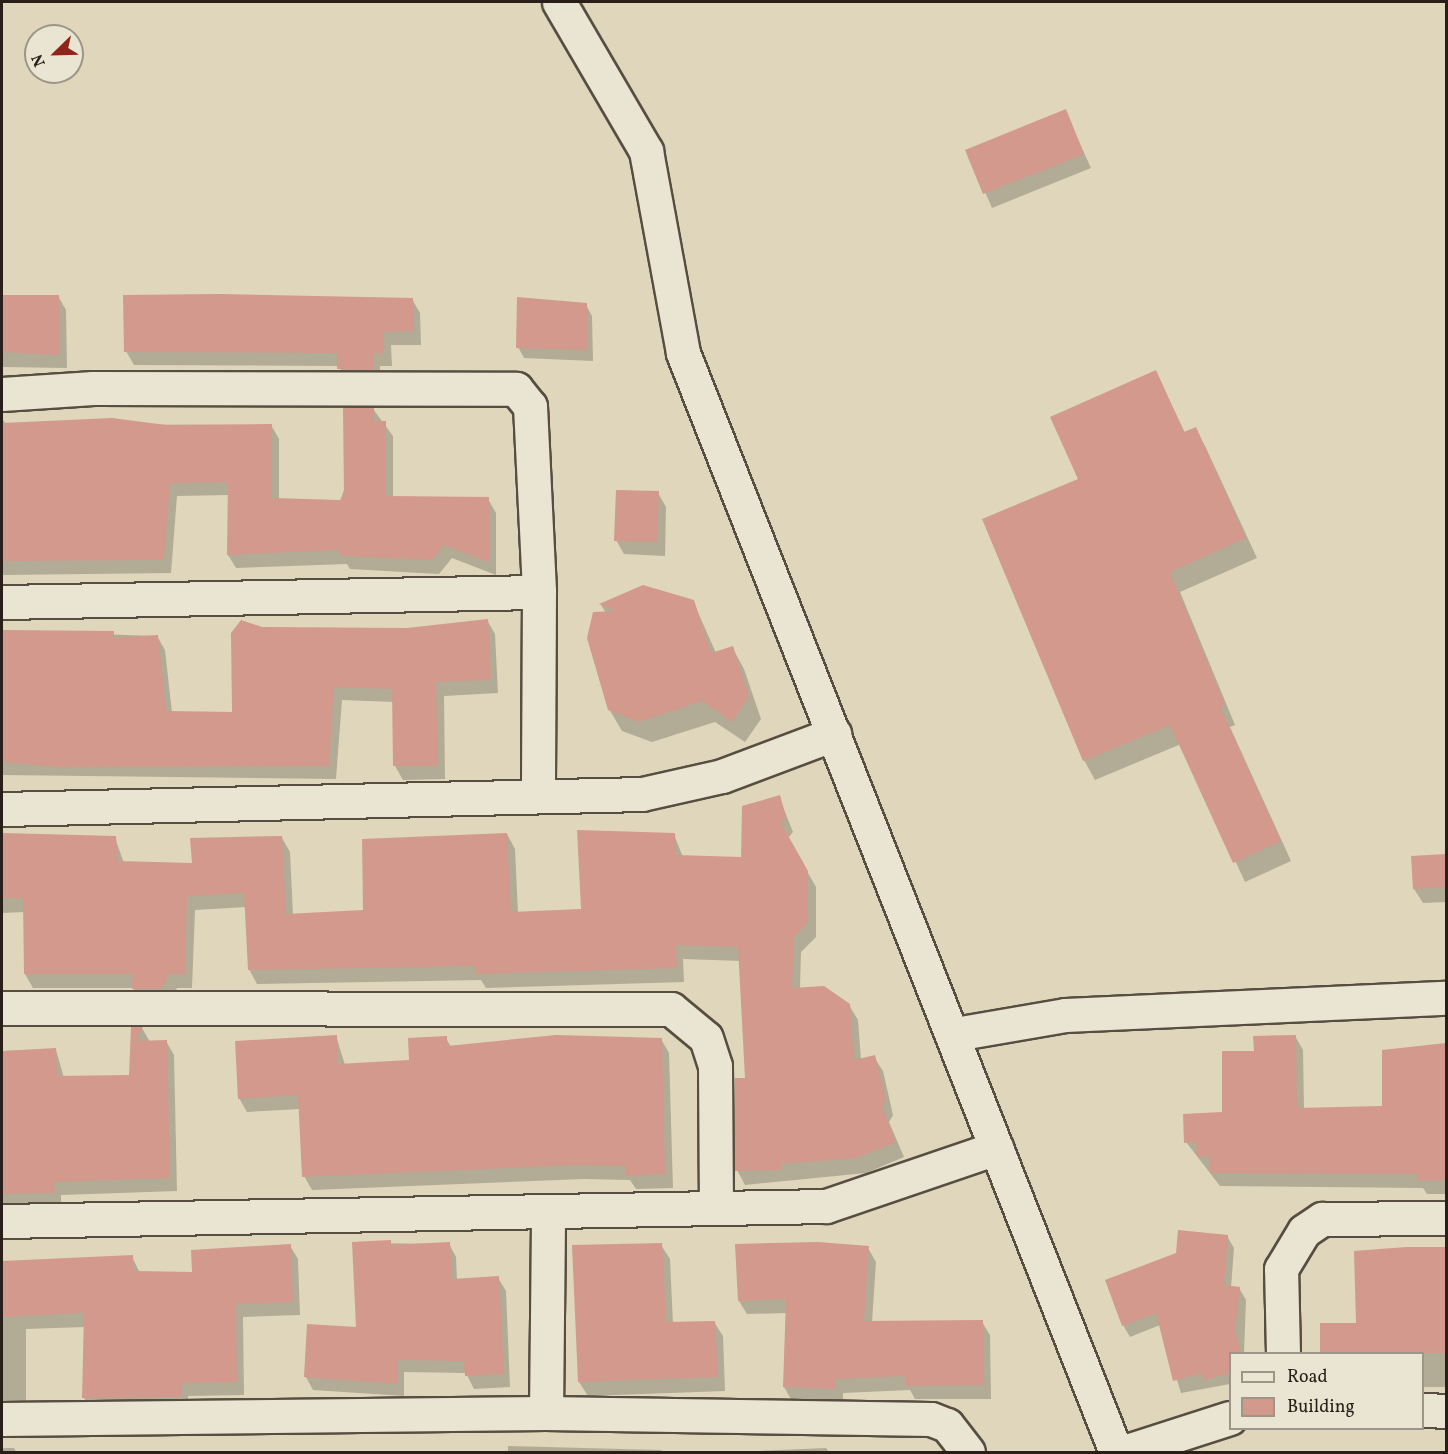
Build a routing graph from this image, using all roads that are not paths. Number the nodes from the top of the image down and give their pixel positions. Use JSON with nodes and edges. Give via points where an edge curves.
{"nodes":[{"id":1,"x":559,"y":2,"type":"edge"},
{"id":2,"x":2,"y":393,"type":"edge"},
{"id":3,"x":539,"y":592,"type":"junction"},
{"id":4,"x":2,"y":602,"type":"edge"},
{"id":5,"x":834,"y":734,"type":"junction"},
{"id":6,"x":538,"y":794,"type":"junction"},
{"id":7,"x":2,"y":809,"type":"edge"},
{"id":8,"x":1446,"y":998,"type":"edge"},
{"id":9,"x":2,"y":1008,"type":"edge"},
{"id":10,"x":955,"y":1034,"type":"junction"},
{"id":11,"x":996,"y":1148,"type":"junction"},
{"id":12,"x":716,"y":1206,"type":"junction"},
{"id":13,"x":548,"y":1214,"type":"junction"},
{"id":14,"x":1446,"y":1218,"type":"edge"},
{"id":15,"x":2,"y":1221,"type":"edge"},
{"id":16,"x":1283,"y":1352,"type":"edge"},
{"id":17,"x":1424,"y":1410,"type":"edge"},
{"id":18,"x":1446,"y":1411,"type":"edge"},
{"id":19,"x":546,"y":1413,"type":"junction"},
{"id":20,"x":1229,"y":1418,"type":"edge"},
{"id":21,"x":2,"y":1419,"type":"edge"},
{"id":22,"x":968,"y":1452,"type":"edge"},
{"id":23,"x":1116,"y":1452,"type":"edge"},
{"id":24,"x":1125,"y":1452,"type":"edge"}],
"edges":[{"from":1,"to":5,"type":"street","via":[[646,151],[683,354]]},
{"from":2,"to":3,"type":"street","via":[[93,388],[516,389],[530,406]]},
{"from":3,"to":4,"type":"street"},
{"from":3,"to":6,"type":"street"},
{"from":5,"to":6,"type":"street","via":[[722,776],[642,795]]},
{"from":5,"to":10,"type":"street"},
{"from":6,"to":7,"type":"street"},
{"from":8,"to":10,"type":"street","via":[[1065,1015]]},
{"from":9,"to":12,"type":"street","via":[[671,1009],[706,1038],[715,1066]]},
{"from":10,"to":11,"type":"street"},
{"from":11,"to":12,"type":"street","via":[[826,1206]]},
{"from":11,"to":23,"type":"street"},
{"from":12,"to":13,"type":"street"},
{"from":13,"to":15,"type":"street"},
{"from":13,"to":19,"type":"street"},
{"from":14,"to":16,"type":"street","via":[[1322,1219],[1304,1231],[1281,1269]]},
{"from":17,"to":18,"type":"street"},
{"from":19,"to":21,"type":"street"},
{"from":19,"to":22,"type":"street","via":[[931,1419],[947,1425]]},
{"from":20,"to":24,"type":"street"}]}
